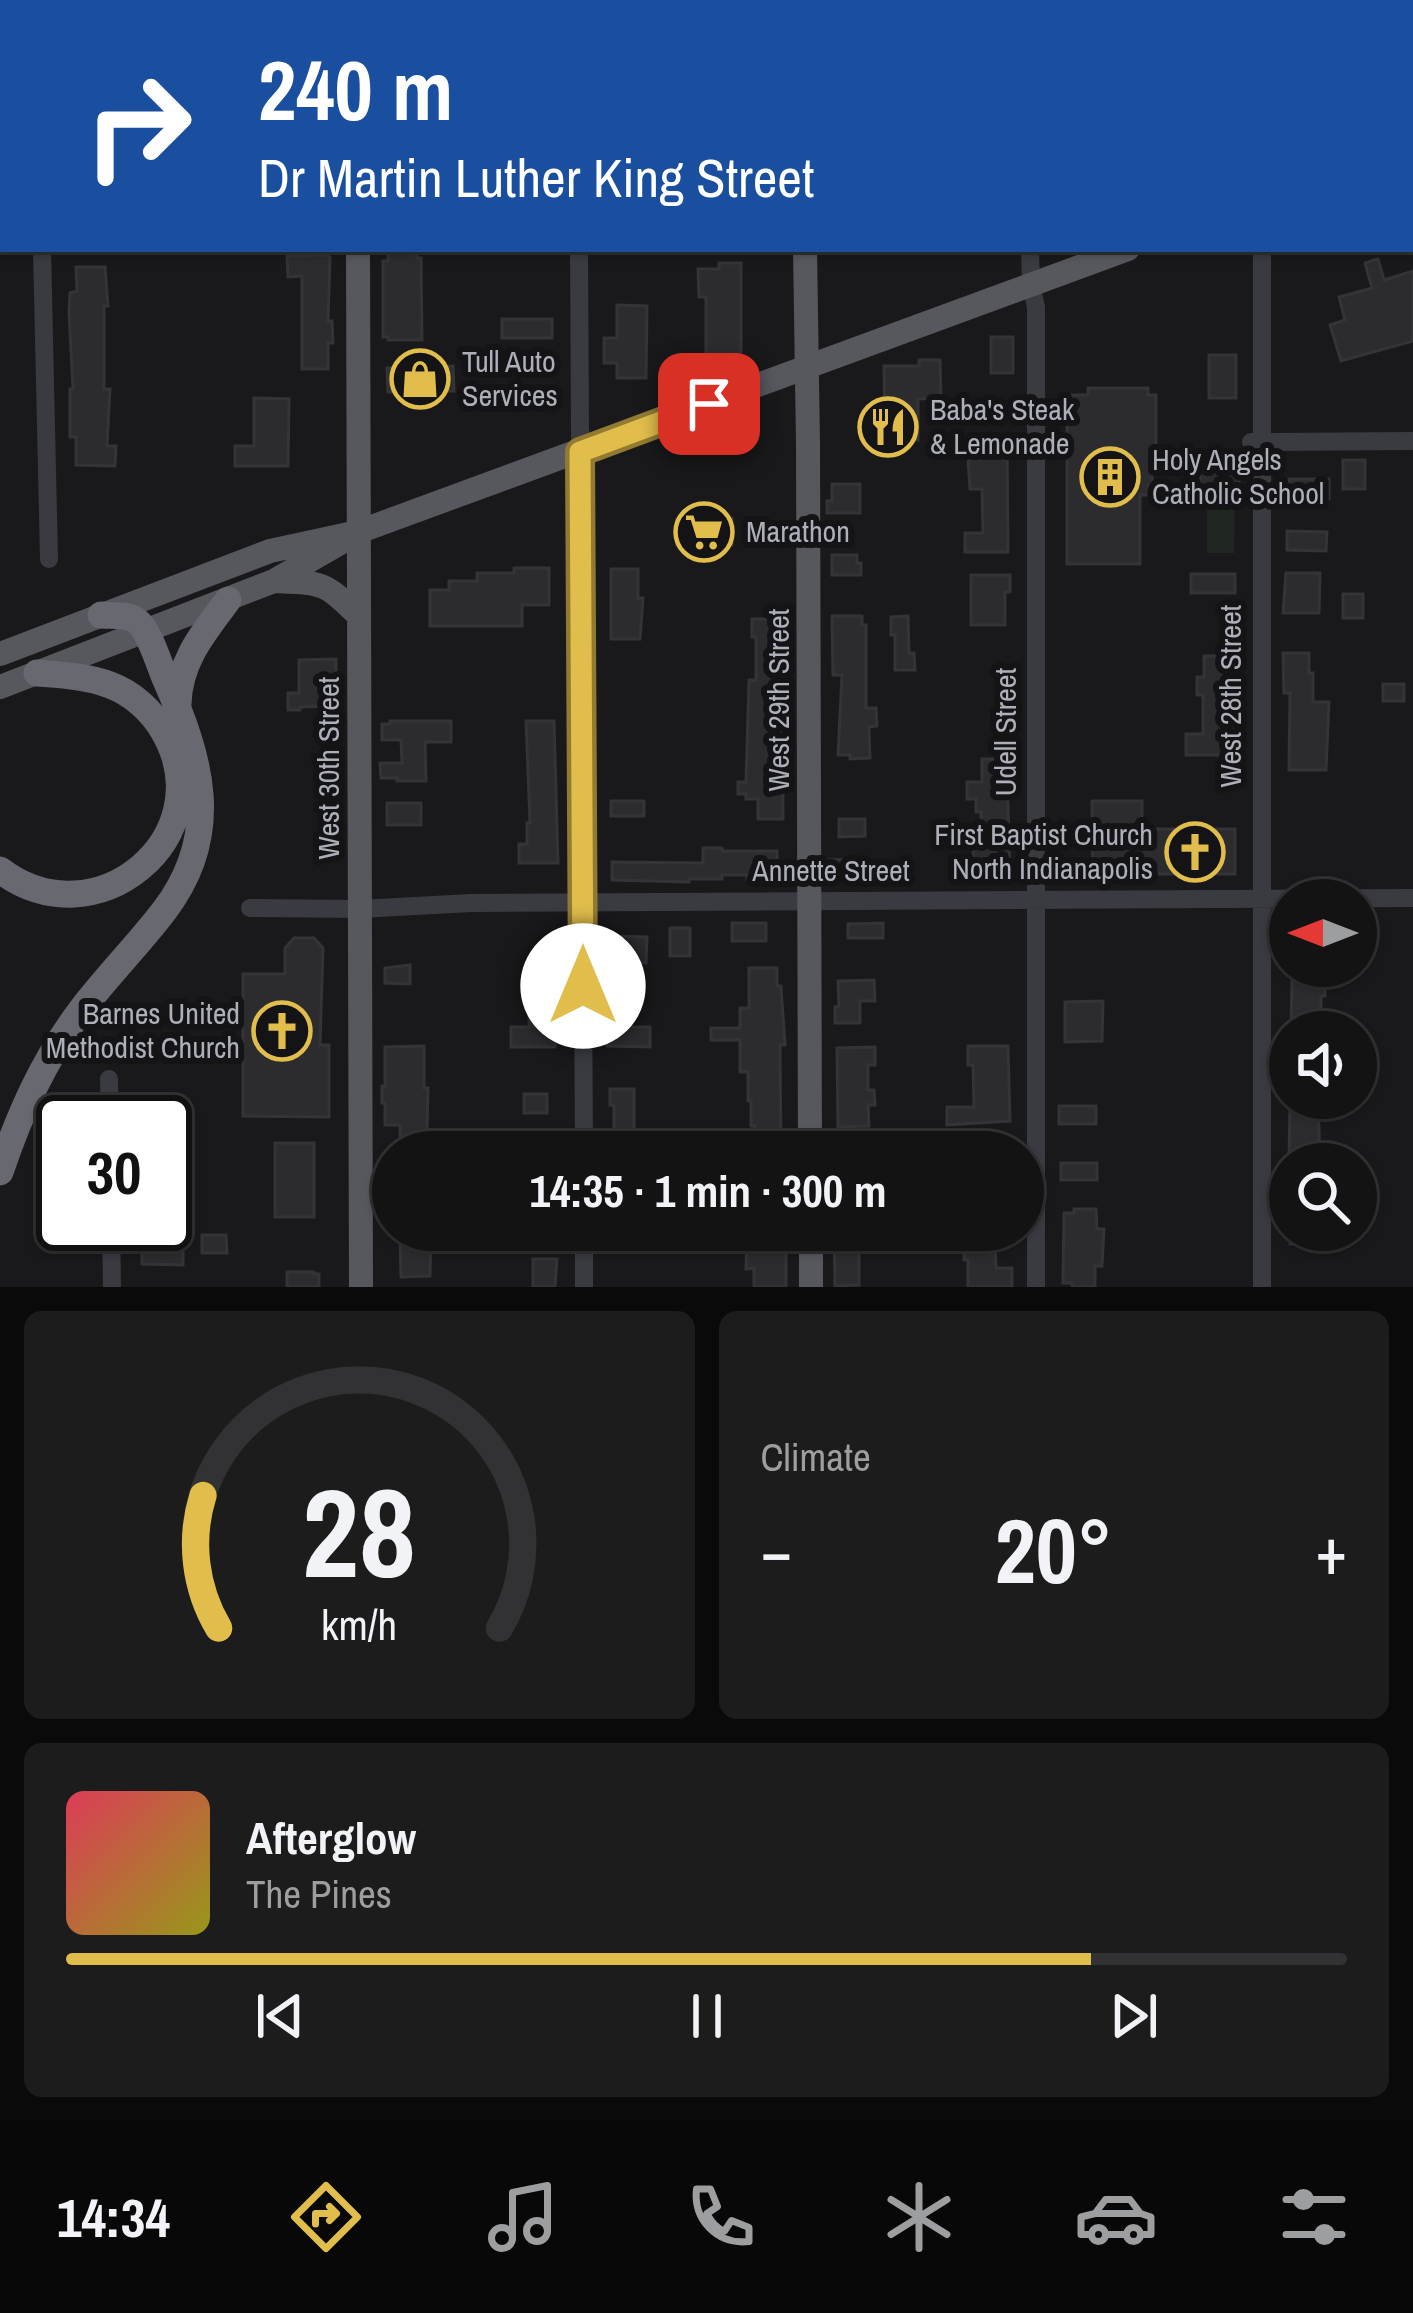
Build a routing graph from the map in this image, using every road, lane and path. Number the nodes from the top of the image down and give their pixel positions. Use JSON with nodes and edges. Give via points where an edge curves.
{"nodes":[{"id":1,"x":42,"y":252,"type":"edge"},
{"id":2,"x":358,"y":252,"type":"edge"},
{"id":3,"x":579,"y":252,"type":"edge"},
{"id":4,"x":805,"y":252,"type":"edge"},
{"id":5,"x":1030,"y":252,"type":"edge"},
{"id":6,"x":1119,"y":252,"type":"edge"},
{"id":7,"x":1262,"y":252,"type":"edge"},
{"id":8,"x":1031,"y":285,"type":"junction"},
{"id":9,"x":807,"y":367,"type":"junction"},
{"id":10,"x":1413,"y":441,"type":"edge"},
{"id":11,"x":1256,"y":442,"type":"junction"},
{"id":12,"x":580,"y":452,"type":"junction"},
{"id":13,"x":358,"y":532,"type":"junction"},
{"id":14,"x":49,"y":559,"type":"dead end"},
{"id":15,"x":274,"y":581,"type":"junction"},
{"id":16,"x":228,"y":600,"type":"junction"},
{"id":17,"x":101,"y":615,"type":"junction"},
{"id":18,"x":358,"y":615,"type":"junction"},
{"id":19,"x":145,"y":632,"type":"junction"},
{"id":20,"x":0,"y":654,"type":"edge"},
{"id":21,"x":37,"y":673,"type":"junction"},
{"id":22,"x":0,"y":687,"type":"edge"},
{"id":23,"x":178,"y":708,"type":"junction"},
{"id":24,"x":0,"y":870,"type":"edge"},
{"id":25,"x":1413,"y":898,"type":"edge"},
{"id":26,"x":1261,"y":899,"type":"junction"},
{"id":27,"x":809,"y":900,"type":"junction"},
{"id":28,"x":1035,"y":900,"type":"junction"},
{"id":29,"x":583,"y":903,"type":"junction"},
{"id":30,"x":250,"y":908,"type":"dead end"},
{"id":31,"x":360,"y":909,"type":"junction"},
{"id":32,"x":110,"y":1078,"type":"dead end"},
{"id":33,"x":110,"y":1095,"type":"edge"},
{"id":34,"x":584,"y":1131,"type":"edge"},
{"id":35,"x":810,"y":1131,"type":"edge"},
{"id":36,"x":0,"y":1172,"type":"edge"},
{"id":37,"x":111,"y":1251,"type":"edge"},
{"id":38,"x":584,"y":1251,"type":"edge"},
{"id":39,"x":811,"y":1251,"type":"edge"},
{"id":40,"x":112,"y":1287,"type":"edge"},
{"id":41,"x":361,"y":1287,"type":"edge"},
{"id":42,"x":584,"y":1287,"type":"edge"},
{"id":43,"x":811,"y":1287,"type":"edge"},
{"id":44,"x":1036,"y":1287,"type":"edge"},
{"id":45,"x":1262,"y":1287,"type":"edge"}],
"edges":[{"from":1,"to":14,"type":"street"},
{"from":2,"to":13,"type":"main road","name":"West 30th Street"},
{"from":3,"to":12,"type":"street"},
{"from":4,"to":9,"type":"main road","name":"West 29th Street"},
{"from":5,"to":8,"type":"street","name":"Udell Street"},
{"from":6,"to":8,"type":"main road"},
{"from":7,"to":11,"type":"street","name":"West 28th Street"},
{"from":8,"to":9,"type":"main road"},
{"from":8,"to":28,"type":"street","name":"Udell Street"},
{"from":9,"to":12,"type":"main road"},
{"from":9,"to":27,"type":"main road","name":"West 29th Street"},
{"from":10,"to":11,"type":"street"},
{"from":11,"to":26,"type":"street","name":"West 28th Street"},
{"from":12,"to":13,"type":"main road"},
{"from":12,"to":29,"type":"street"},
{"from":13,"to":15,"type":"main road"},
{"from":13,"to":17,"type":"main road","via":[[270,551]]},
{"from":13,"to":18,"type":"main road","name":"West 30th Street"},
{"from":15,"to":16,"type":"main road"},
{"from":15,"to":18,"type":"main road","via":[[320,583]]},
{"from":16,"to":19,"type":"main road"},
{"from":16,"to":23,"type":"highway","via":[[188,658]]},
{"from":17,"to":19,"type":"highway","via":[[129,617]]},
{"from":17,"to":20,"type":"main road"},
{"from":18,"to":31,"type":"main road","name":"West 30th Street"},
{"from":19,"to":21,"type":"main road"},
{"from":19,"to":23,"type":"highway"},
{"from":21,"to":22,"type":"main road"},
{"from":21,"to":24,"type":"highway","via":[[111,685],[152,714],[175,758],[176,812],[149,860],[110,887],[55,894]]},
{"from":23,"to":36,"type":"highway","via":[[200,788],[191,863],[164,912],[58,1044]]},
{"from":25,"to":26,"type":"street","name":"Annette Street"},
{"from":26,"to":28,"type":"street","name":"Annette Street"},
{"from":26,"to":45,"type":"street","name":"West 28th Street"},
{"from":27,"to":28,"type":"street","name":"Annette Street"},
{"from":27,"to":29,"type":"street","name":"Annette Street"},
{"from":27,"to":35,"type":"main road","name":"West 29th Street"},
{"from":28,"to":44,"type":"street","name":"Udell Street"},
{"from":29,"to":31,"type":"street","name":"Annette Street"},
{"from":29,"to":34,"type":"street"},
{"from":30,"to":31,"type":"street","name":"Annette Street"},
{"from":31,"to":41,"type":"main road","name":"West 30th Street"},
{"from":32,"to":33,"type":"street"},
{"from":37,"to":40,"type":"street"},
{"from":38,"to":42,"type":"street"},
{"from":39,"to":43,"type":"main road"}]}
